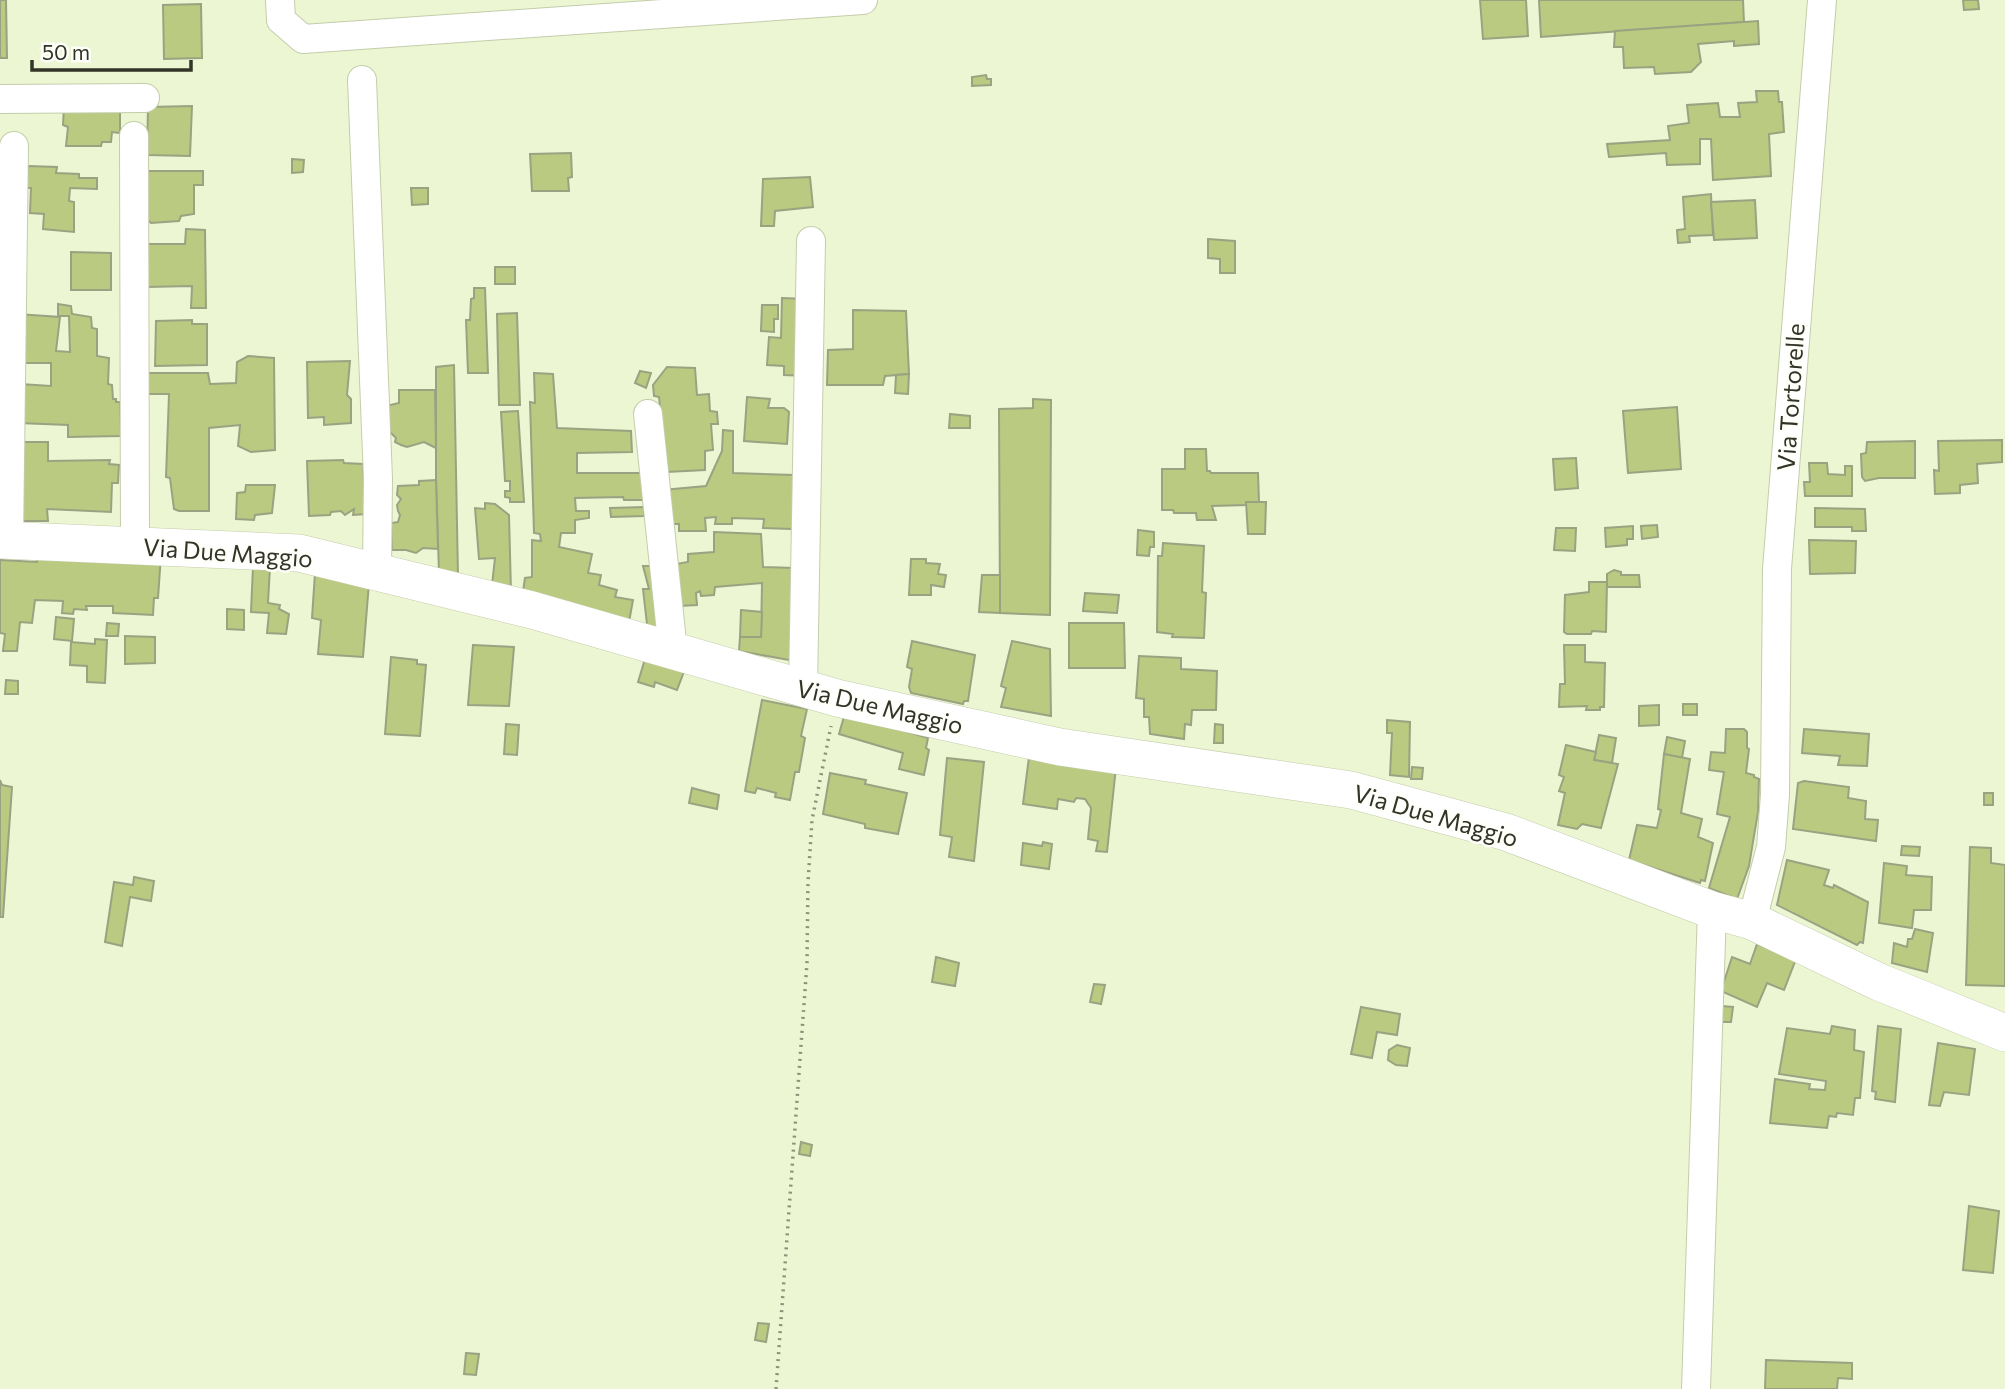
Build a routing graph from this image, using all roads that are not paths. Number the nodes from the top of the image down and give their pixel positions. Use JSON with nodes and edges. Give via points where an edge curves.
{"nodes":[{"id":1,"x":280,"y":0,"type":"edge"},
{"id":2,"x":863,"y":0,"type":"edge"},
{"id":3,"x":1822,"y":0,"type":"edge"},
{"id":4,"x":362,"y":80,"type":"dead end"},
{"id":5,"x":145,"y":98,"type":"dead end"},
{"id":6,"x":0,"y":99,"type":"edge"},
{"id":7,"x":134,"y":136,"type":"dead end"},
{"id":8,"x":14,"y":145,"type":"dead end"},
{"id":9,"x":811,"y":242,"type":"dead end"},
{"id":10,"x":648,"y":414,"type":"dead end"},
{"id":11,"x":5,"y":540,"type":"edge"},
{"id":12,"x":135,"y":546,"type":"junction"},
{"id":13,"x":377,"y":572,"type":"junction"},
{"id":14,"x":673,"y":651,"type":"junction"},
{"id":15,"x":820,"y":693,"type":"junction"},
{"id":16,"x":1712,"y":910,"type":"junction"},
{"id":17,"x":1752,"y":921,"type":"junction"},
{"id":18,"x":2005,"y":1032,"type":"edge"},
{"id":19,"x":1696,"y":1389,"type":"edge"}],
"edges":[{"from":1,"to":2,"type":"street","via":[[281,20],[303,39]]},
{"from":3,"to":17,"type":"street","name":"Via Tortorelle","via":[[1777,569],[1771,847]]},
{"from":4,"to":13,"type":"street","via":[[378,479]]},
{"from":5,"to":6,"type":"street"},
{"from":7,"to":12,"type":"street"},
{"from":8,"to":11,"type":"street"},
{"from":9,"to":15,"type":"street"},
{"from":10,"to":14,"type":"street"},
{"from":11,"to":12,"type":"main road","name":"Via Due Maggio"},
{"from":12,"to":13,"type":"main road","name":"Via Due Maggio","via":[[299,553]]},
{"from":13,"to":14,"type":"main road","name":"Via Due Maggio"},
{"from":14,"to":15,"type":"main road","name":"Via Due Maggio"},
{"from":15,"to":16,"type":"main road","name":"Via Due Maggio","via":[[1060,747],[1351,790],[1506,832]]},
{"from":16,"to":17,"type":"main road","name":"Via Due Maggio"},
{"from":16,"to":19,"type":"street"},
{"from":17,"to":18,"type":"main road","name":"Via Due Maggio","via":[[1879,982]]}]}
